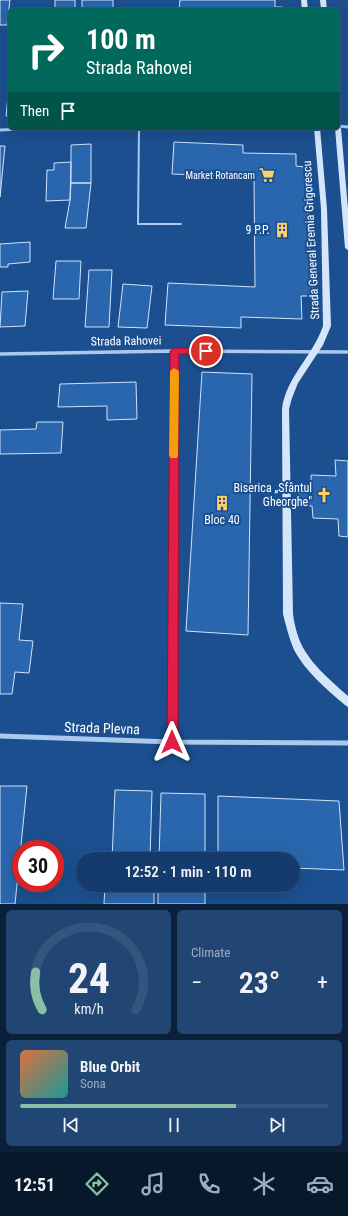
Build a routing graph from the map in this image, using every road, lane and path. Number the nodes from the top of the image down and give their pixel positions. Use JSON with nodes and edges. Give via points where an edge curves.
{"nodes":[{"id":1,"x":139,"y":130,"type":"edge"},
{"id":2,"x":317,"y":130,"type":"edge"},
{"id":3,"x":338,"y":130,"type":"edge"},
{"id":4,"x":180,"y":224,"type":"dead end"},
{"id":5,"x":348,"y":248,"type":"edge"},
{"id":6,"x":174,"y":351,"type":"junction"},
{"id":7,"x":316,"y":351,"type":"junction"},
{"id":8,"x":348,"y":352,"type":"edge"},
{"id":9,"x":0,"y":354,"type":"edge"},
{"id":10,"x":348,"y":702,"type":"edge"},
{"id":11,"x":0,"y":736,"type":"edge"},
{"id":12,"x":172,"y":742,"type":"junction"},
{"id":13,"x":348,"y":743,"type":"edge"}],
"edges":[{"from":1,"to":4,"type":"lane","via":[[138,224]]},
{"from":2,"to":7,"type":"street","name":"Strada General Eremia Grigorescu","via":[[324,209],[327,326]]},
{"from":3,"to":5,"type":"street"},
{"from":6,"to":7,"type":"street","name":"Strada Rahovei"},
{"from":6,"to":9,"type":"street","name":"Strada Rahovei"},
{"from":6,"to":12,"type":"street"},
{"from":7,"to":8,"type":"street","name":"Strada Rahovei"},
{"from":7,"to":10,"type":"street","name":"Strada General Eremia Grigorescu","via":[[291,389],[284,421],[288,614],[294,640],[305,658]]},
{"from":11,"to":12,"type":"street","name":"Strada Plevna"},
{"from":12,"to":13,"type":"street","name":"Strada Plevna"}]}
